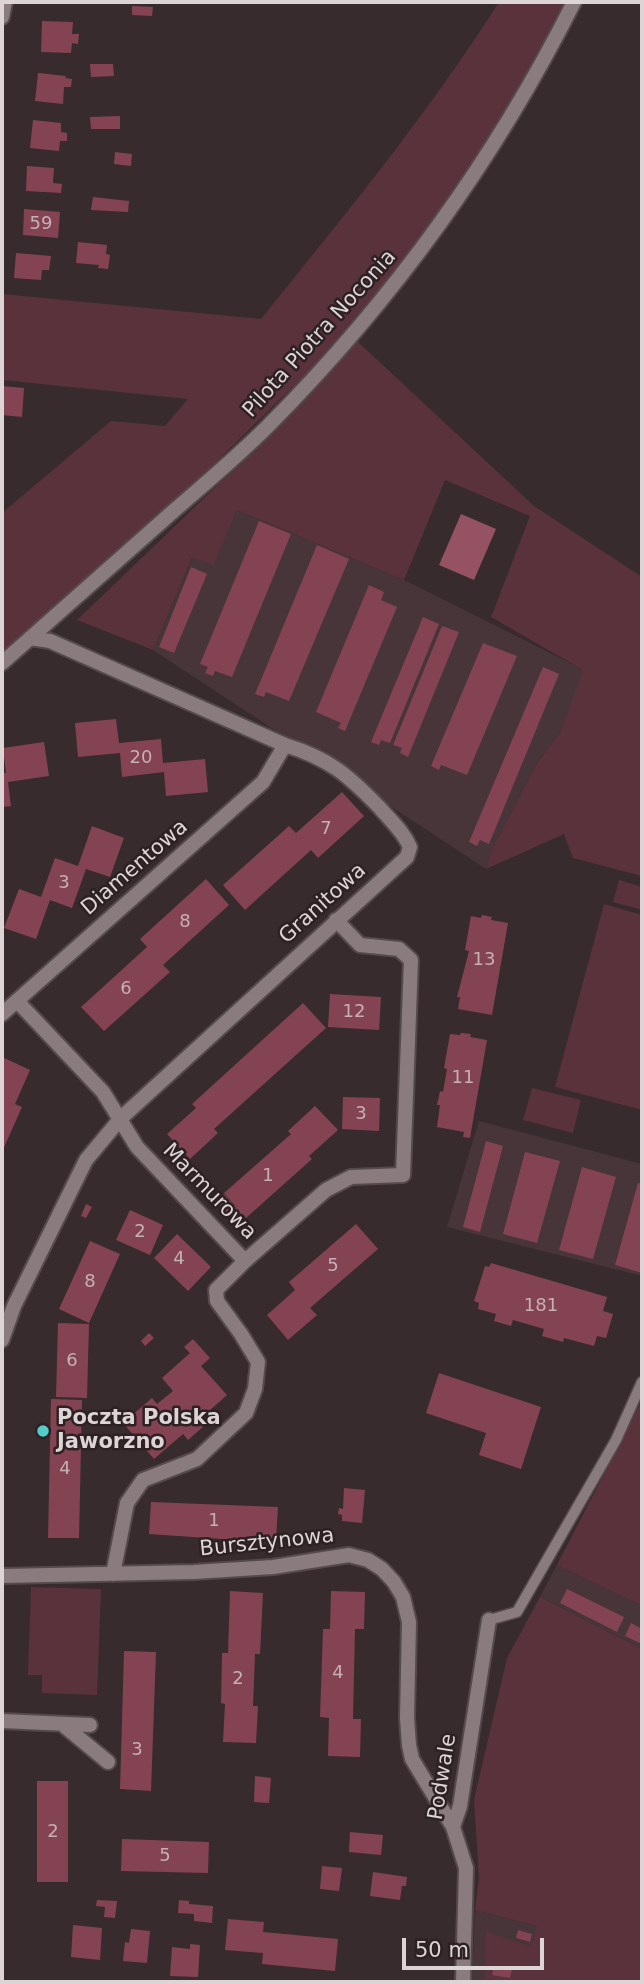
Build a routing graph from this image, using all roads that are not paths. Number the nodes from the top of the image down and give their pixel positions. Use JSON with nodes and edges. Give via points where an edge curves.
{"nodes":[{"id":1,"x":5,"y":2,"type":"edge"},
{"id":2,"x":574,"y":2,"type":"edge"},
{"id":3,"x":2,"y":17,"type":"edge"},
{"id":4,"x":30,"y":638,"type":"junction"},
{"id":5,"x":2,"y":663,"type":"edge"},
{"id":6,"x":285,"y":745,"type":"junction"},
{"id":7,"x":336,"y":920,"type":"junction"},
{"id":8,"x":17,"y":1001,"type":"junction"},
{"id":9,"x":2,"y":1014,"type":"edge"},
{"id":10,"x":121,"y":1118,"type":"junction"},
{"id":11,"x":245,"y":1261,"type":"junction"},
{"id":12,"x":2,"y":1340,"type":"edge"},
{"id":13,"x":642,"y":1382,"type":"edge"},
{"id":14,"x":113,"y":1574,"type":"junction"},
{"id":15,"x":2,"y":1576,"type":"edge"},
{"id":16,"x":489,"y":1620,"type":"joint"},
{"id":17,"x":2,"y":1721,"type":"edge"},
{"id":18,"x":62,"y":1724,"type":"junction"},
{"id":19,"x":90,"y":1725,"type":"dead end"},
{"id":20,"x":108,"y":1762,"type":"dead end"},
{"id":21,"x":453,"y":1827,"type":"junction"},
{"id":22,"x":463,"y":1982,"type":"edge"}],
"edges":[{"from":1,"to":3,"type":"street"},
{"from":2,"to":4,"type":"street","name":"Pilota Piotra Noconia","via":[[502,133],[412,264],[370,315],[265,429]]},
{"from":4,"to":5,"type":"street","name":"Pilota Piotra Noconia"},
{"from":4,"to":6,"type":"street","name":"Granitowa","via":[[50,641]]},
{"from":6,"to":7,"type":"street","name":"Granitowa","via":[[309,752],[348,775],[404,834],[410,847],[407,857]]},
{"from":6,"to":8,"type":"street","name":"Diamentowa","via":[[263,782]]},
{"from":7,"to":10,"type":"street","name":"Granitowa"},
{"from":7,"to":11,"type":"street","name":"Marmurowa","via":[[360,945],[399,949],[411,960],[403,1175],[351,1177],[326,1190]]},
{"from":8,"to":9,"type":"street","name":"Diamentowa"},
{"from":8,"to":10,"type":"street","name":"Marmurowa","via":[[103,1092]]},
{"from":10,"to":11,"type":"street","name":"Marmurowa","via":[[137,1147]]},
{"from":10,"to":12,"type":"street","name":"Granitowa","via":[[86,1160],[14,1306]]},
{"from":11,"to":14,"type":"street","via":[[216,1290],[217,1301],[258,1362],[246,1413],[197,1460],[143,1480],[127,1503]]},
{"from":13,"to":16,"type":"lane","via":[[616,1440],[517,1612]]},
{"from":14,"to":15,"type":"street","name":"Bursztynowa"},
{"from":14,"to":21,"type":"street","name":"Bursztynowa","via":[[273,1567],[349,1555],[383,1569],[403,1597],[409,1622],[409,1745],[421,1775]]},
{"from":16,"to":21,"type":"street","name":"Podwale"},
{"from":17,"to":18,"type":"street"},
{"from":18,"to":19,"type":"street"},
{"from":18,"to":20,"type":"street"},
{"from":21,"to":22,"type":"street","name":"Podwale","via":[[466,1868]]}]}
